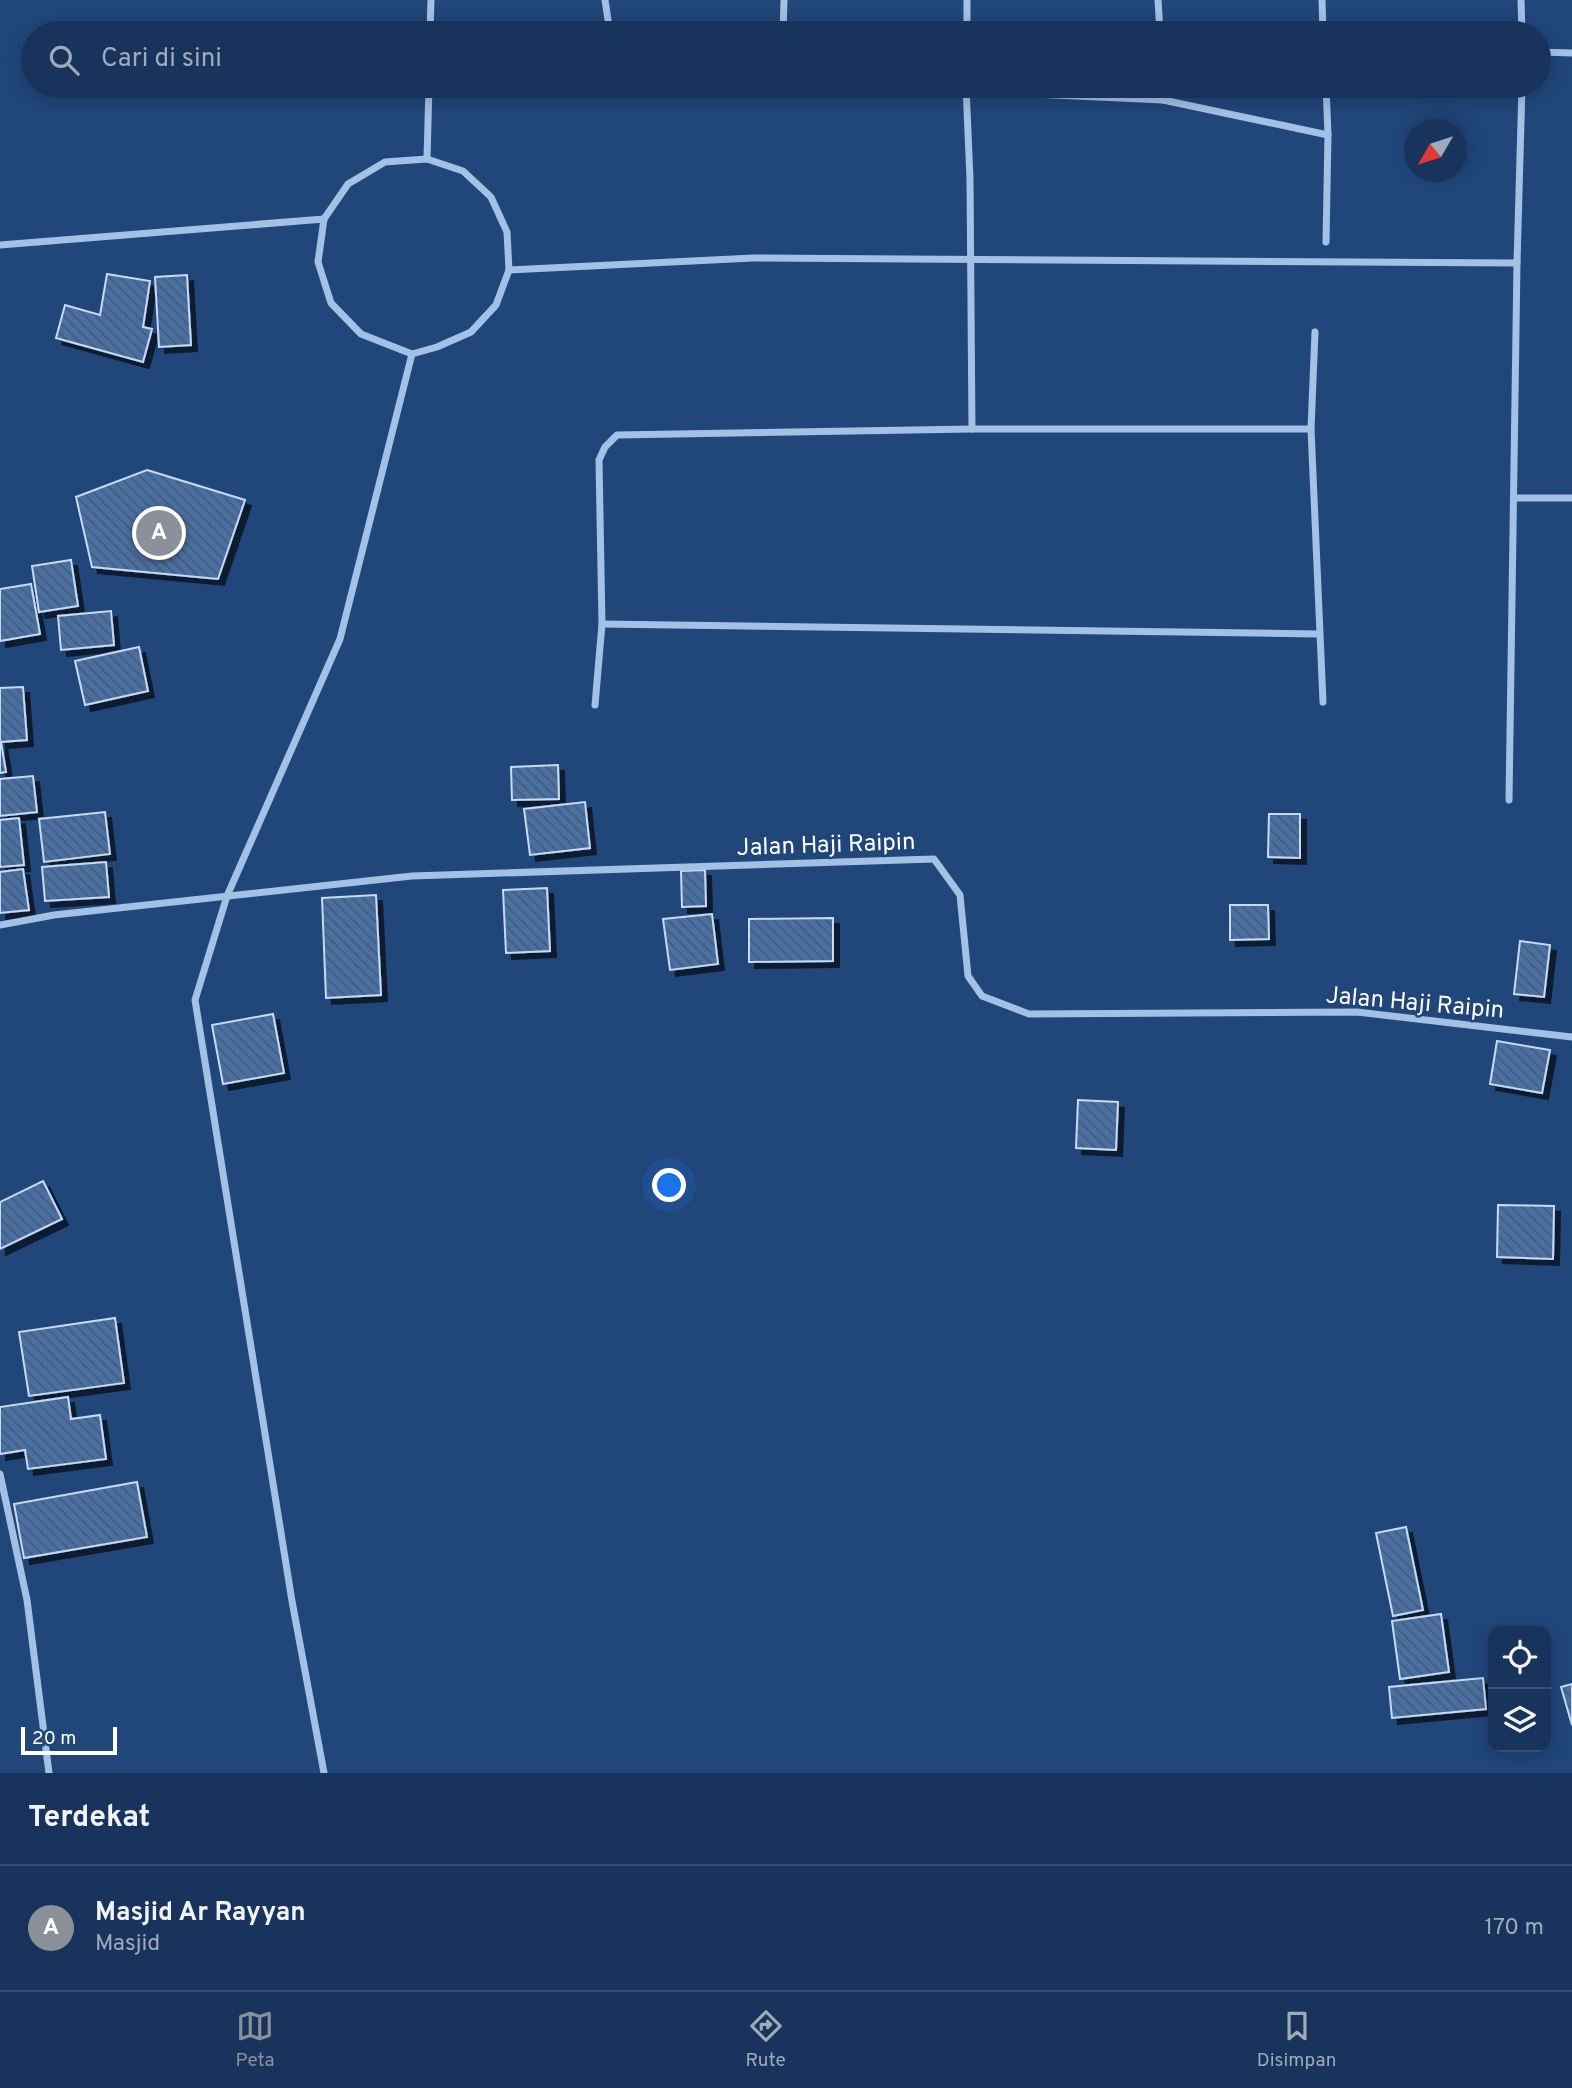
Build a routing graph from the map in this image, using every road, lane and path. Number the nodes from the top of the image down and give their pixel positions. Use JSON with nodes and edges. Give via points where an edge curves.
{"nodes":[{"id":1,"x":431,"y":0,"type":"edge"},
{"id":2,"x":605,"y":0,"type":"edge"},
{"id":3,"x":784,"y":0,"type":"edge"},
{"id":4,"x":967,"y":0,"type":"edge"},
{"id":5,"x":1158,"y":0,"type":"edge"},
{"id":6,"x":1322,"y":0,"type":"edge"},
{"id":7,"x":1521,"y":0,"type":"edge"},
{"id":8,"x":430,"y":21,"type":"edge"},
{"id":9,"x":608,"y":21,"type":"edge"},
{"id":10,"x":783,"y":21,"type":"edge"},
{"id":11,"x":967,"y":21,"type":"edge"},
{"id":12,"x":1159,"y":21,"type":"edge"},
{"id":13,"x":1323,"y":21,"type":"edge"},
{"id":14,"x":1522,"y":21,"type":"edge"},
{"id":15,"x":1551,"y":52,"type":"edge"},
{"id":16,"x":1572,"y":53,"type":"edge"},
{"id":17,"x":429,"y":98,"type":"edge"},
{"id":18,"x":966,"y":98,"type":"edge"},
{"id":19,"x":1130,"y":98,"type":"edge"},
{"id":20,"x":1326,"y":98,"type":"edge"},
{"id":21,"x":1522,"y":98,"type":"edge"},
{"id":22,"x":1163,"y":100,"type":"joint"},
{"id":23,"x":1328,"y":135,"type":"junction"},
{"id":24,"x":427,"y":159,"type":"junction"},
{"id":25,"x":324,"y":219,"type":"junction"},
{"id":26,"x":1326,"y":242,"type":"dead end"},
{"id":27,"x":0,"y":245,"type":"edge"},
{"id":28,"x":970,"y":260,"type":"junction"},
{"id":29,"x":1517,"y":263,"type":"junction"},
{"id":30,"x":509,"y":270,"type":"junction"},
{"id":31,"x":1315,"y":332,"type":"dead end"},
{"id":32,"x":412,"y":354,"type":"junction"},
{"id":33,"x":972,"y":429,"type":"junction"},
{"id":34,"x":1311,"y":429,"type":"junction"},
{"id":35,"x":1515,"y":498,"type":"junction"},
{"id":36,"x":1572,"y":498,"type":"edge"},
{"id":37,"x":602,"y":624,"type":"junction"},
{"id":38,"x":1318,"y":634,"type":"junction"},
{"id":39,"x":1323,"y":702,"type":"dead end"},
{"id":40,"x":595,"y":705,"type":"dead end"},
{"id":41,"x":1509,"y":800,"type":"dead end"},
{"id":42,"x":227,"y":896,"type":"junction"},
{"id":43,"x":0,"y":925,"type":"edge"},
{"id":44,"x":1572,"y":1037,"type":"edge"},
{"id":45,"x":0,"y":1474,"type":"edge"},
{"id":46,"x":49,"y":1773,"type":"edge"},
{"id":47,"x":324,"y":1773,"type":"edge"}],
"edges":[{"from":1,"to":8,"type":"street"},
{"from":2,"to":9,"type":"street"},
{"from":3,"to":10,"type":"street"},
{"from":4,"to":11,"type":"street"},
{"from":5,"to":12,"type":"street"},
{"from":6,"to":13,"type":"street"},
{"from":7,"to":14,"type":"street"},
{"from":15,"to":16,"type":"street"},
{"from":17,"to":24,"type":"street"},
{"from":18,"to":28,"type":"street"},
{"from":19,"to":22,"type":"street"},
{"from":20,"to":23,"type":"street"},
{"from":21,"to":29,"type":"street"},
{"from":22,"to":23,"type":"street"},
{"from":23,"to":26,"type":"street"},
{"from":24,"to":25,"type":"street","via":[[385,162],[348,184]]},
{"from":24,"to":30,"type":"street","via":[[463,171],[491,197],[507,232]]},
{"from":25,"to":27,"type":"street"},
{"from":25,"to":32,"type":"street","via":[[318,262],[331,303],[360,334]]},
{"from":28,"to":29,"type":"street"},
{"from":28,"to":30,"type":"street","via":[[753,258]]},
{"from":28,"to":33,"type":"street"},
{"from":29,"to":35,"type":"street"},
{"from":30,"to":32,"type":"street","via":[[496,305],[471,332]]},
{"from":31,"to":34,"type":"street"},
{"from":32,"to":42,"type":"street","via":[[340,639]]},
{"from":33,"to":34,"type":"street"},
{"from":33,"to":37,"type":"street","via":[[617,435],[599,460]]},
{"from":34,"to":38,"type":"street"},
{"from":35,"to":36,"type":"street"},
{"from":35,"to":41,"type":"street"},
{"from":37,"to":38,"type":"street"},
{"from":37,"to":40,"type":"street"},
{"from":38,"to":39,"type":"street"},
{"from":42,"to":43,"type":"street"},
{"from":42,"to":44,"type":"street","name":"Jalan Haji Raipin","via":[[412,876],[934,859],[960,895],[968,976],[982,996],[1029,1014],[1356,1012]]},
{"from":42,"to":47,"type":"street","via":[[195,1000]]},
{"from":45,"to":46,"type":"street","via":[[27,1600]]}]}
